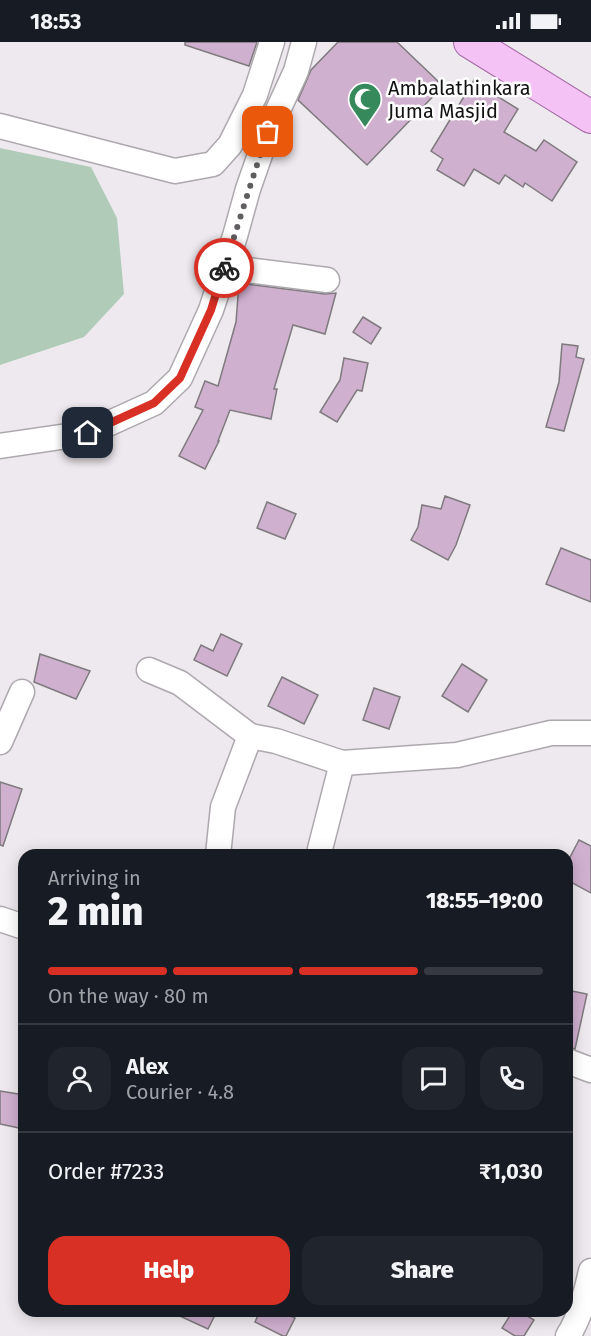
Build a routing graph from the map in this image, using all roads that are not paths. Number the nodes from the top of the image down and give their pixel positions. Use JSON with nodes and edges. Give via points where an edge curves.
{"nodes":[{"id":1,"x":272,"y":42,"type":"edge"},
{"id":2,"x":304,"y":42,"type":"edge"},
{"id":3,"x":470,"y":42,"type":"edge"},
{"id":4,"x":591,"y":117,"type":"edge"},
{"id":5,"x":0,"y":126,"type":"edge"},
{"id":6,"x":224,"y":267,"type":"junction"},
{"id":7,"x":327,"y":280,"type":"dead end"},
{"id":8,"x":0,"y":446,"type":"edge"},
{"id":9,"x":149,"y":670,"type":"dead end"},
{"id":10,"x":22,"y":692,"type":"dead end"},
{"id":11,"x":591,"y":733,"type":"edge"},
{"id":12,"x":250,"y":736,"type":"junction"},
{"id":13,"x":0,"y":742,"type":"edge"},
{"id":14,"x":342,"y":763,"type":"junction"},
{"id":15,"x":219,"y":849,"type":"edge"},
{"id":16,"x":320,"y":849,"type":"edge"},
{"id":17,"x":0,"y":919,"type":"edge"},
{"id":18,"x":18,"y":925,"type":"edge"},
{"id":19,"x":573,"y":1063,"type":"edge"},
{"id":20,"x":591,"y":1070,"type":"edge"},
{"id":21,"x":591,"y":1271,"type":"edge"},
{"id":22,"x":568,"y":1336,"type":"edge"}],
"edges":[{"from":1,"to":5,"type":"street","via":[[255,95],[230,145],[213,164],[175,171]]},
{"from":2,"to":6,"type":"street","via":[[296,71],[268,132]]},
{"from":3,"to":4,"type":"main road"},
{"from":6,"to":7,"type":"street"},
{"from":6,"to":8,"type":"street","via":[[211,310],[180,378],[154,403],[88,433]]},
{"from":9,"to":12,"type":"street","via":[[180,683]]},
{"from":10,"to":13,"type":"street"},
{"from":11,"to":14,"type":"street","via":[[550,733],[457,755]]},
{"from":12,"to":14,"type":"street"},
{"from":12,"to":15,"type":"street","via":[[223,807]]},
{"from":14,"to":16,"type":"street"},
{"from":17,"to":18,"type":"street"},
{"from":19,"to":20,"type":"street"},
{"from":21,"to":22,"type":"street"}]}
